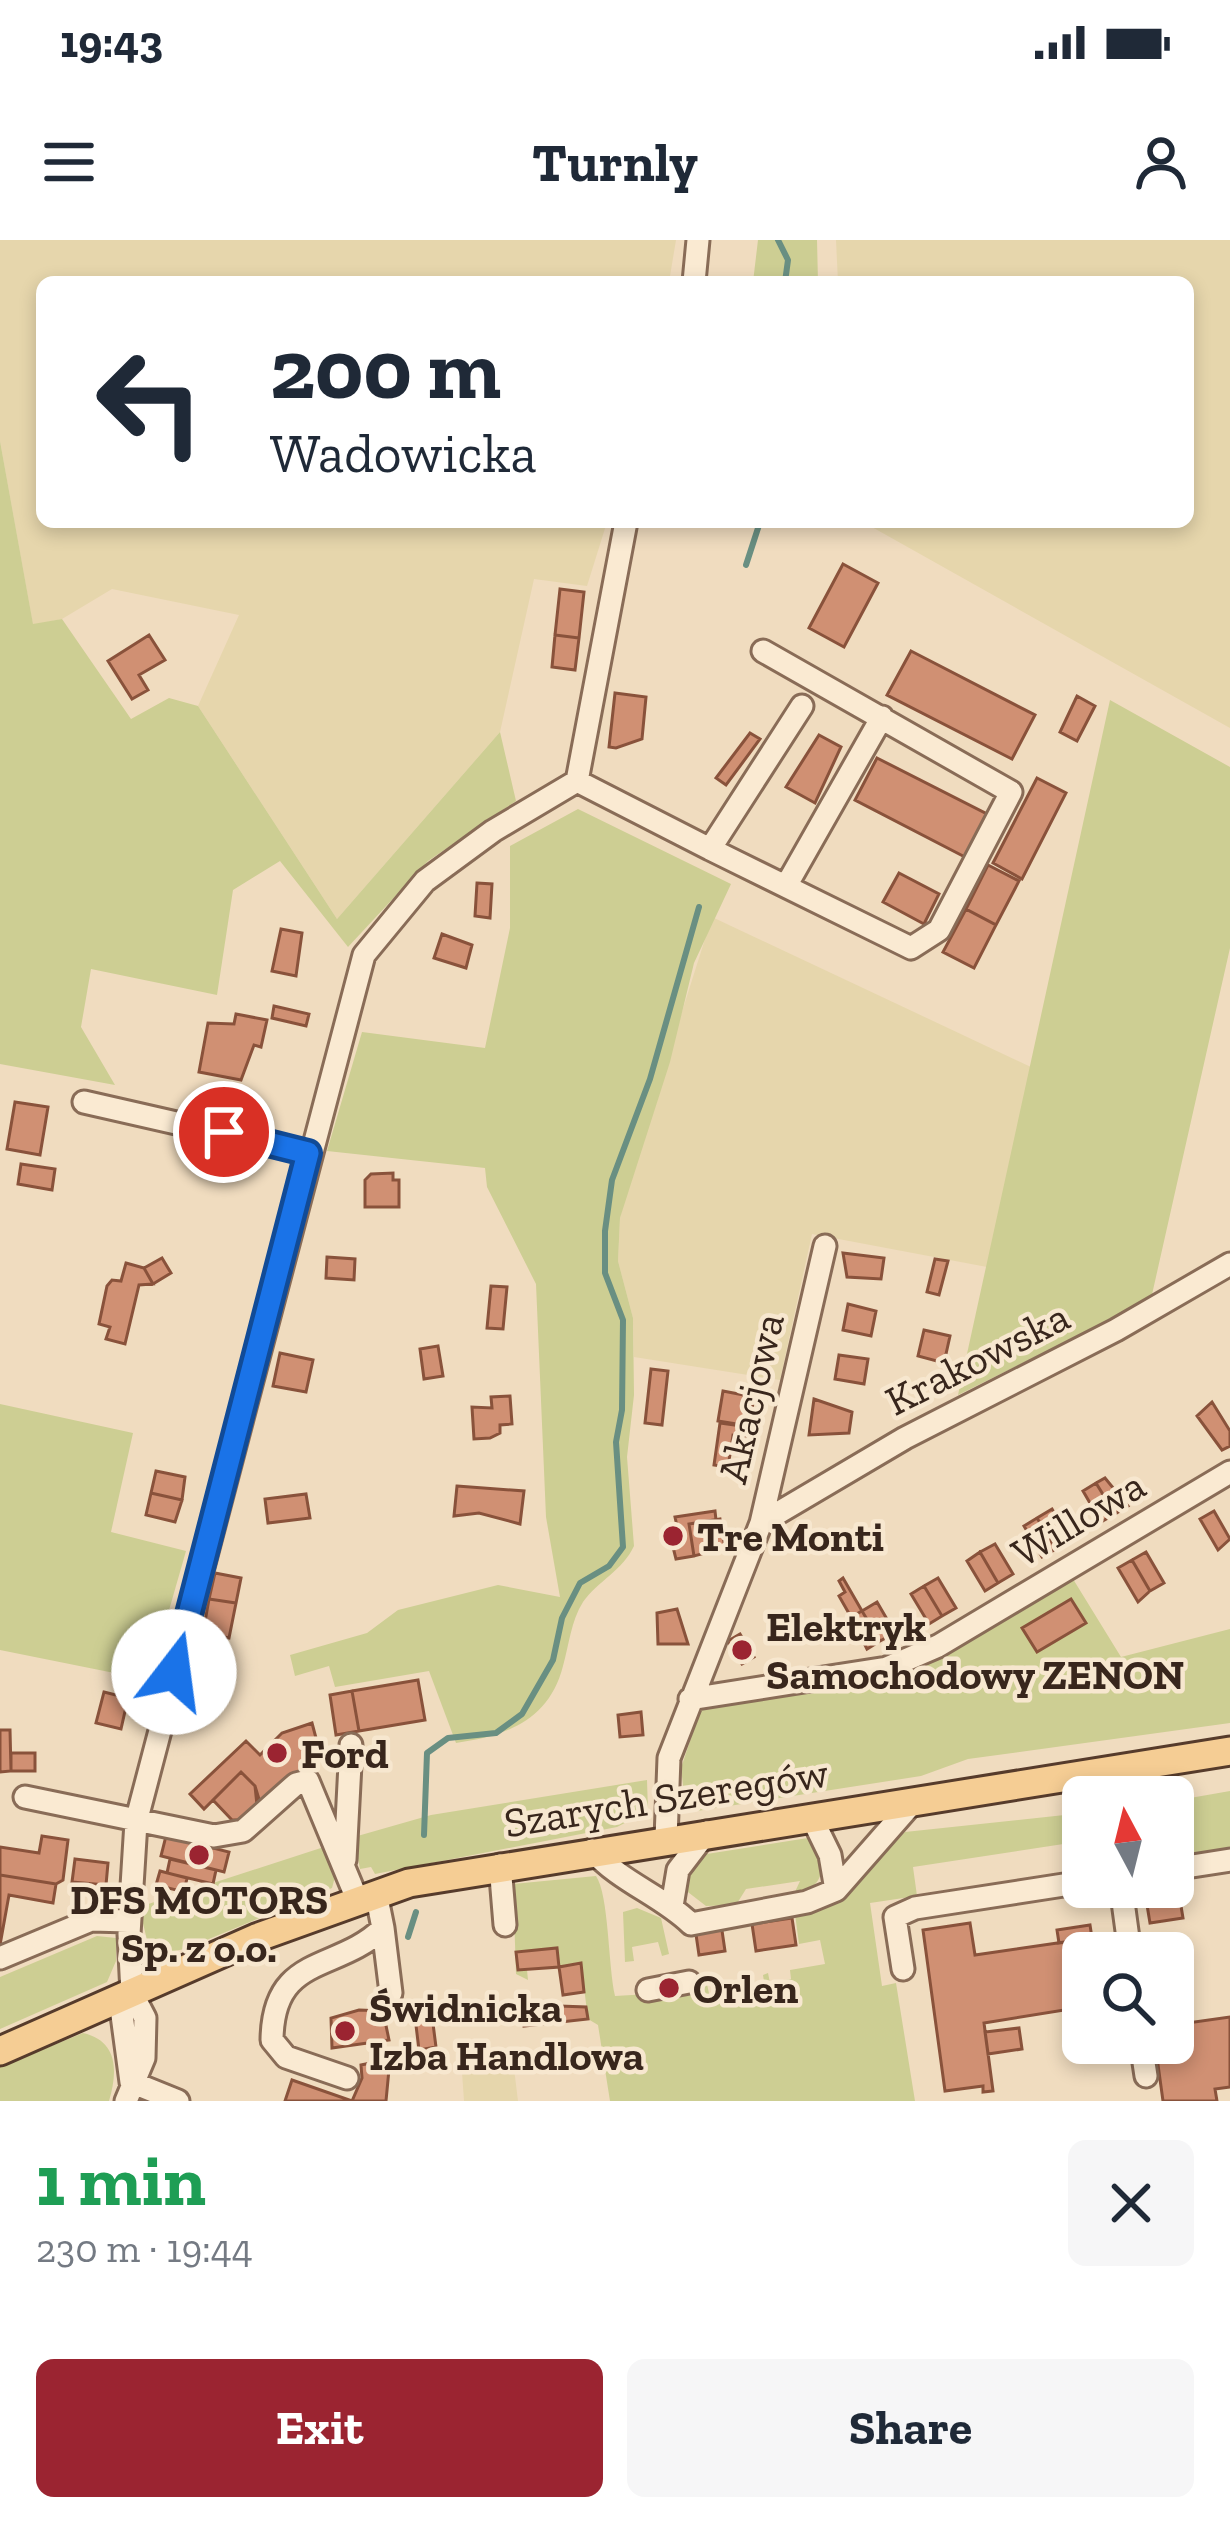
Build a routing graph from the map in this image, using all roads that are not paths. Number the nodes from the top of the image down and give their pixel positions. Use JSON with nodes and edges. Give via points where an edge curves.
{"nodes":[{"id":1,"x":698,"y":240,"type":"edge"},
{"id":2,"x":695,"y":276,"type":"edge"},
{"id":3,"x":625,"y":528,"type":"edge"},
{"id":4,"x":763,"y":651,"type":"dead end"},
{"id":5,"x":802,"y":706,"type":"dead end"},
{"id":6,"x":882,"y":717,"type":"junction"},
{"id":7,"x":577,"y":781,"type":"junction"},
{"id":8,"x":710,"y":849,"type":"junction"},
{"id":9,"x":786,"y":886,"type":"junction"},
{"id":10,"x":84,"y":1102,"type":"dead end"},
{"id":11,"x":308,"y":1153,"type":"junction"},
{"id":12,"x":825,"y":1246,"type":"dead end"},
{"id":13,"x":1230,"y":1264,"type":"edge"},
{"id":14,"x":1230,"y":1472,"type":"edge"},
{"id":15,"x":761,"y":1523,"type":"junction"},
{"id":16,"x":690,"y":1699,"type":"junction"},
{"id":17,"x":351,"y":1745,"type":"dead end"},
{"id":18,"x":1230,"y":1751,"type":"edge"},
{"id":19,"x":25,"y":1797,"type":"dead end"},
{"id":20,"x":914,"y":1801,"type":"junction"},
{"id":21,"x":811,"y":1816,"type":"junction"},
{"id":22,"x":136,"y":1822,"type":"junction"},
{"id":23,"x":707,"y":1832,"type":"junction"},
{"id":24,"x":666,"y":1839,"type":"junction"},
{"id":25,"x":592,"y":1850,"type":"junction"},
{"id":26,"x":345,"y":1860,"type":"junction"},
{"id":27,"x":1230,"y":1860,"type":"edge"},
{"id":28,"x":500,"y":1865,"type":"junction"},
{"id":29,"x":1194,"y":1866,"type":"edge"},
{"id":30,"x":1062,"y":1885,"type":"edge"},
{"id":31,"x":836,"y":1890,"type":"junction"},
{"id":32,"x":366,"y":1896,"type":"junction"},
{"id":33,"x":672,"y":1906,"type":"junction"},
{"id":34,"x":129,"y":1921,"type":"junction"},
{"id":35,"x":505,"y":1925,"type":"dead end"},
{"id":36,"x":383,"y":1928,"type":"junction"},
{"id":37,"x":0,"y":1958,"type":"edge"},
{"id":38,"x":903,"y":1969,"type":"dead end"},
{"id":39,"x":689,"y":1982,"type":"dead end"},
{"id":40,"x":648,"y":1990,"type":"dead end"},
{"id":41,"x":132,"y":1993,"type":"junction"},
{"id":42,"x":391,"y":1993,"type":"dead end"},
{"id":43,"x":0,"y":2051,"type":"edge"},
{"id":44,"x":1145,"y":2064,"type":"edge"},
{"id":45,"x":1146,"y":2076,"type":"dead end"},
{"id":46,"x":346,"y":2078,"type":"dead end"},
{"id":47,"x":129,"y":2092,"type":"edge"},
{"id":48,"x":178,"y":2101,"type":"edge"}],
"edges":[{"from":1,"to":2,"type":"street"},
{"from":3,"to":7,"type":"street"},
{"from":4,"to":6,"type":"street"},
{"from":5,"to":8,"type":"street"},
{"from":6,"to":9,"type":"street"},
{"from":6,"to":9,"type":"street","via":[[1010,792],[939,930],[911,948]]},
{"from":7,"to":8,"type":"street"},
{"from":7,"to":11,"type":"street","via":[[424,881],[364,955]]},
{"from":8,"to":9,"type":"street"},
{"from":10,"to":11,"type":"street"},
{"from":11,"to":22,"type":"street"},
{"from":12,"to":15,"type":"street","name":"Akacjowa"},
{"from":13,"to":15,"type":"street","name":"Krakowska"},
{"from":14,"to":16,"type":"street","name":"Willowa","via":[[938,1646],[887,1668]]},
{"from":15,"to":16,"type":"street","name":"Akacjowa"},
{"from":16,"to":24,"type":"street","name":"Akacjowa","via":[[669,1758]]},
{"from":17,"to":26,"type":"street"},
{"from":18,"to":20,"type":"main road","name":"Szarych Szeregów"},
{"from":19,"to":22,"type":"street"},
{"from":20,"to":21,"type":"main road","name":"Szarych Szeregów"},
{"from":20,"to":31,"type":"street"},
{"from":21,"to":23,"type":"main road","name":"Szarych Szeregów"},
{"from":21,"to":31,"type":"street"},
{"from":22,"to":26,"type":"street","via":[[214,1836],[243,1831],[308,1781]]},
{"from":22,"to":34,"type":"street"},
{"from":23,"to":24,"type":"main road","name":"Szarych Szeregów"},
{"from":23,"to":33,"type":"street","via":[[678,1870]]},
{"from":24,"to":25,"type":"main road","name":"Szarych Szeregów"},
{"from":25,"to":28,"type":"main road","name":"Szarych Szeregów"},
{"from":25,"to":33,"type":"street"},
{"from":26,"to":32,"type":"street"},
{"from":27,"to":29,"type":"street"},
{"from":28,"to":32,"type":"main road","name":"Szarych Szeregów"},
{"from":28,"to":35,"type":"street"},
{"from":30,"to":38,"type":"street","via":[[895,1917]]},
{"from":31,"to":33,"type":"street","via":[[691,1924]]},
{"from":32,"to":36,"type":"street"},
{"from":32,"to":41,"type":"main road","name":"Szarych Szeregów"},
{"from":34,"to":37,"type":"street","via":[[91,1920]]},
{"from":34,"to":41,"type":"street"},
{"from":36,"to":42,"type":"street"},
{"from":36,"to":46,"type":"street","via":[[312,1964],[286,1985],[272,2012],[272,2040],[286,2057]]},
{"from":39,"to":40,"type":"street"},
{"from":41,"to":43,"type":"main road","name":"Szarych Szeregów"},
{"from":41,"to":47,"type":"street","via":[[122,2015]]},
{"from":44,"to":45,"type":"street"},
{"from":47,"to":48,"type":"street"}]}
